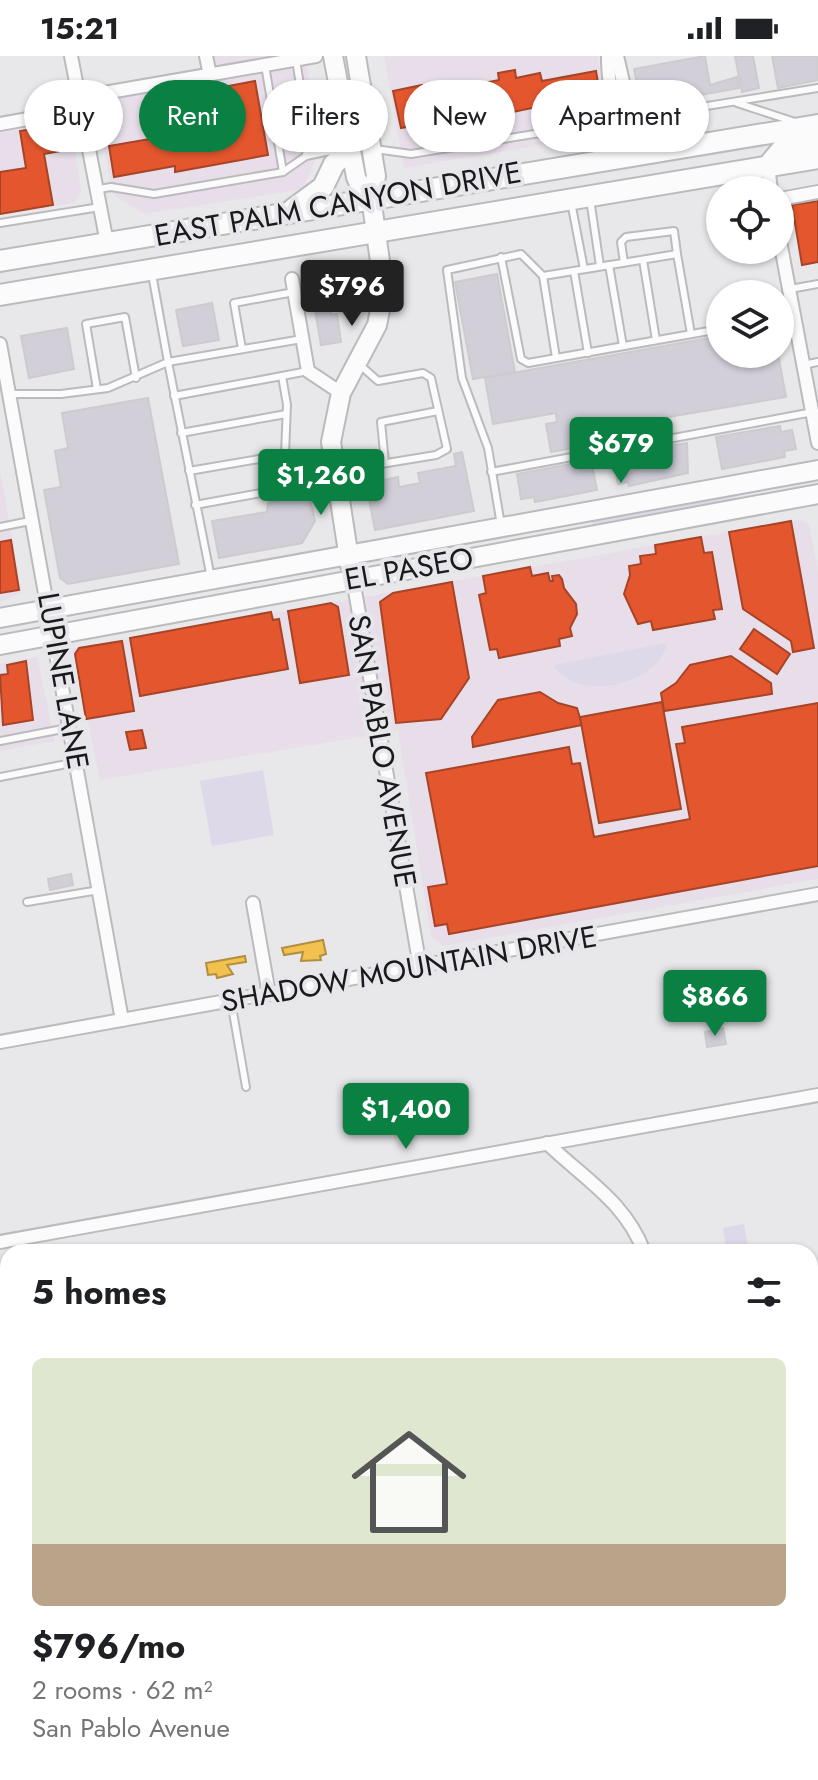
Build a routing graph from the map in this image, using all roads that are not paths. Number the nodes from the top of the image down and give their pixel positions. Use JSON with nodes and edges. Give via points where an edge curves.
{"nodes":[{"id":1,"x":71,"y":56,"type":"edge"},
{"id":2,"x":206,"y":56,"type":"edge"},
{"id":3,"x":316,"y":56,"type":"edge"},
{"id":4,"x":333,"y":56,"type":"edge"},
{"id":5,"x":356,"y":56,"type":"edge"},
{"id":6,"x":608,"y":56,"type":"edge"},
{"id":7,"x":617,"y":56,"type":"edge"},
{"id":8,"x":296,"y":60,"type":"junction"},
{"id":9,"x":265,"y":65,"type":"junction"},
{"id":10,"x":210,"y":75,"type":"junction"},
{"id":11,"x":77,"y":80,"type":"edge"},
{"id":12,"x":338,"y":80,"type":"edge"},
{"id":13,"x":360,"y":80,"type":"edge"},
{"id":14,"x":611,"y":80,"type":"edge"},
{"id":15,"x":623,"y":80,"type":"edge"},
{"id":16,"x":818,"y":88,"type":"edge"},
{"id":17,"x":123,"y":94,"type":"edge"},
{"id":18,"x":732,"y":102,"type":"junction"},
{"id":19,"x":709,"y":106,"type":"edge"},
{"id":20,"x":24,"y":118,"type":"edge"},
{"id":21,"x":0,"y":124,"type":"edge"},
{"id":22,"x":815,"y":130,"type":"edge"},
{"id":23,"x":531,"y":135,"type":"edge"},
{"id":24,"x":388,"y":151,"type":"edge"},
{"id":25,"x":92,"y":152,"type":"edge"},
{"id":26,"x":324,"y":152,"type":"edge"},
{"id":27,"x":347,"y":152,"type":"edge"},
{"id":28,"x":351,"y":152,"type":"edge"},
{"id":29,"x":372,"y":152,"type":"edge"},
{"id":30,"x":306,"y":156,"type":"junction"},
{"id":31,"x":818,"y":158,"type":"edge"},
{"id":32,"x":768,"y":166,"type":"junction"},
{"id":33,"x":283,"y":172,"type":"junction"},
{"id":34,"x":769,"y":176,"type":"edge"},
{"id":35,"x":99,"y":189,"type":"junction"},
{"id":36,"x":818,"y":192,"type":"edge"},
{"id":37,"x":794,"y":196,"type":"edge"},
{"id":38,"x":371,"y":197,"type":"junction"},
{"id":39,"x":580,"y":200,"type":"junction"},
{"id":40,"x":100,"y":207,"type":"junction"},
{"id":41,"x":291,"y":210,"type":"junction"},
{"id":42,"x":0,"y":223,"type":"edge"},
{"id":43,"x":378,"y":233,"type":"junction"},
{"id":44,"x":107,"y":243,"type":"junction"},
{"id":45,"x":677,"y":254,"type":"junction"},
{"id":46,"x":501,"y":257,"type":"junction"},
{"id":47,"x":643,"y":260,"type":"junction"},
{"id":48,"x":0,"y":261,"type":"edge"},
{"id":49,"x":624,"y":263,"type":"junction"},
{"id":50,"x":609,"y":265,"type":"junction"},
{"id":51,"x":600,"y":266,"type":"junction"},
{"id":52,"x":584,"y":269,"type":"junction"},
{"id":53,"x":152,"y":271,"type":"junction"},
{"id":54,"x":574,"y":271,"type":"junction"},
{"id":55,"x":543,"y":276,"type":"junction"},
{"id":56,"x":818,"y":284,"type":"edge"},
{"id":57,"x":293,"y":286,"type":"joint"},
{"id":58,"x":794,"y":288,"type":"edge"},
{"id":59,"x":0,"y":295,"type":"edge"},
{"id":60,"x":794,"y":316,"type":"edge"},
{"id":61,"x":706,"y":331,"type":"edge"},
{"id":62,"x":691,"y":334,"type":"junction"},
{"id":63,"x":302,"y":339,"type":"junction"},
{"id":64,"x":656,"y":340,"type":"junction"},
{"id":65,"x":0,"y":344,"type":"edge"},
{"id":66,"x":623,"y":346,"type":"junction"},
{"id":67,"x":242,"y":349,"type":"junction"},
{"id":68,"x":588,"y":353,"type":"junction"},
{"id":69,"x":556,"y":358,"type":"junction"},
{"id":70,"x":168,"y":362,"type":"junction"},
{"id":71,"x":357,"y":362,"type":"junction"},
{"id":72,"x":818,"y":362,"type":"edge"},
{"id":73,"x":803,"y":365,"type":"junction"},
{"id":74,"x":308,"y":371,"type":"junction"},
{"id":75,"x":282,"y":376,"type":"junction"},
{"id":76,"x":136,"y":378,"type":"junction"},
{"id":77,"x":4,"y":381,"type":"edge"},
{"id":78,"x":97,"y":389,"type":"junction"},
{"id":79,"x":341,"y":393,"type":"junction"},
{"id":80,"x":10,"y":394,"type":"junction"},
{"id":81,"x":174,"y":396,"type":"junction"},
{"id":82,"x":438,"y":411,"type":"junction"},
{"id":83,"x":813,"y":412,"type":"junction"},
{"id":84,"x":286,"y":414,"type":"junction"},
{"id":85,"x":181,"y":433,"type":"junction"},
{"id":86,"x":818,"y":443,"type":"edge"},
{"id":87,"x":265,"y":458,"type":"junction"},
{"id":88,"x":385,"y":463,"type":"junction"},
{"id":89,"x":189,"y":471,"type":"junction"},
{"id":90,"x":336,"y":471,"type":"junction"},
{"id":91,"x":491,"y":472,"type":"junction"},
{"id":92,"x":814,"y":484,"type":"edge"},
{"id":93,"x":195,"y":505,"type":"junction"},
{"id":94,"x":585,"y":513,"type":"junction"},
{"id":95,"x":554,"y":519,"type":"junction"},
{"id":96,"x":34,"y":521,"type":"junction"},
{"id":97,"x":0,"y":527,"type":"edge"},
{"id":98,"x":502,"y":528,"type":"junction"},
{"id":99,"x":591,"y":536,"type":"junction"},
{"id":100,"x":558,"y":542,"type":"junction"},
{"id":101,"x":348,"y":556,"type":"junction"},
{"id":102,"x":353,"y":579,"type":"junction"},
{"id":103,"x":211,"y":581,"type":"junction"},
{"id":104,"x":50,"y":609,"type":"junction"},
{"id":105,"x":0,"y":618,"type":"edge"},
{"id":106,"x":54,"y":634,"type":"junction"},
{"id":107,"x":0,"y":645,"type":"edge"},
{"id":108,"x":71,"y":727,"type":"junction"},
{"id":109,"x":0,"y":741,"type":"edge"},
{"id":110,"x":77,"y":762,"type":"junction"},
{"id":111,"x":0,"y":777,"type":"edge"},
{"id":112,"x":100,"y":890,"type":"junction"},
{"id":113,"x":818,"y":894,"type":"edge"},
{"id":114,"x":27,"y":902,"type":"dead end"},
{"id":115,"x":253,"y":903,"type":"dead end"},
{"id":116,"x":420,"y":967,"type":"junction"},
{"id":117,"x":269,"y":994,"type":"junction"},
{"id":118,"x":231,"y":1001,"type":"junction"},
{"id":119,"x":122,"y":1020,"type":"junction"},
{"id":120,"x":0,"y":1042,"type":"edge"},
{"id":121,"x":246,"y":1087,"type":"dead end"},
{"id":122,"x":818,"y":1095,"type":"edge"},
{"id":123,"x":547,"y":1143,"type":"junction"},
{"id":124,"x":0,"y":1242,"type":"edge"},
{"id":125,"x":640,"y":1244,"type":"edge"}],
"edges":[{"from":1,"to":11,"type":"street"},
{"from":2,"to":10,"type":"street"},
{"from":3,"to":8,"type":"street"},
{"from":4,"to":12,"type":"street","name":"SAN PABLO AVENUE"},
{"from":5,"to":13,"type":"street","name":"SAN PABLO AVENUE"},
{"from":6,"to":14,"type":"street"},
{"from":7,"to":15,"type":"street"},
{"from":8,"to":9,"type":"street"},
{"from":8,"to":30,"type":"lane","via":[[308,134]]},
{"from":9,"to":10,"type":"street"},
{"from":9,"to":33,"type":"lane"},
{"from":10,"to":17,"type":"street"},
{"from":16,"to":18,"type":"lane"},
{"from":18,"to":19,"type":"lane"},
{"from":18,"to":22,"type":"lane"},
{"from":20,"to":21,"type":"street"},
{"from":22,"to":32,"type":"main road","via":[[775,153]]},
{"from":22,"to":38,"type":"main road","name":"EAST PALM CANYON DRIVE"},
{"from":23,"to":24,"type":"lane","via":[[411,154]]},
{"from":25,"to":35,"type":"street"},
{"from":26,"to":30,"type":"lane"},
{"from":27,"to":41,"type":"main road","via":[[323,187]]},
{"from":28,"to":38,"type":"street","name":"SAN PABLO AVENUE","via":[[356,179]]},
{"from":29,"to":38,"type":"street","name":"SAN PABLO AVENUE","via":[[376,187]]},
{"from":30,"to":33,"type":"lane"},
{"from":31,"to":32,"type":"main road","name":"EAST PALM CANYON DRIVE"},
{"from":32,"to":34,"type":"street"},
{"from":32,"to":39,"type":"main road","name":"EAST PALM CANYON DRIVE"},
{"from":33,"to":35,"type":"lane","via":[[154,194]]},
{"from":35,"to":40,"type":"street"},
{"from":36,"to":37,"type":"street"},
{"from":38,"to":41,"type":"main road","name":"EAST PALM CANYON DRIVE"},
{"from":38,"to":43,"type":"street","name":"SAN PABLO AVENUE"},
{"from":39,"to":43,"type":"main road","name":"EAST PALM CANYON DRIVE"},
{"from":39,"to":51,"type":"lane"},
{"from":39,"to":52,"type":"lane"},
{"from":40,"to":42,"type":"lane"},
{"from":40,"to":44,"type":"street"},
{"from":41,"to":44,"type":"main road","name":"EAST PALM CANYON DRIVE"},
{"from":43,"to":53,"type":"main road","name":"EAST PALM CANYON DRIVE"},
{"from":43,"to":71,"type":"street","name":"SAN PABLO AVENUE","via":[[384,290],[377,325]]},
{"from":44,"to":48,"type":"main road","name":"EAST PALM CANYON DRIVE"},
{"from":45,"to":47,"type":"lane"},
{"from":45,"to":49,"type":"lane","via":[[674,231],[667,229],[626,237],[621,242]]},
{"from":45,"to":62,"type":"lane"},
{"from":46,"to":55,"type":"lane","via":[[521,254]]},
{"from":46,"to":69,"type":"lane","via":[[521,359],[528,363]]},
{"from":46,"to":91,"type":"lane","via":[[453,267],[447,276],[462,378],[488,448]]},
{"from":47,"to":49,"type":"lane"},
{"from":47,"to":64,"type":"lane"},
{"from":49,"to":50,"type":"lane"},
{"from":50,"to":51,"type":"lane"},
{"from":50,"to":66,"type":"lane"},
{"from":51,"to":52,"type":"lane"},
{"from":52,"to":54,"type":"lane"},
{"from":53,"to":59,"type":"main road","name":"EAST PALM CANYON DRIVE"},
{"from":53,"to":70,"type":"lane"},
{"from":54,"to":55,"type":"lane"},
{"from":54,"to":68,"type":"lane"},
{"from":55,"to":69,"type":"lane"},
{"from":56,"to":58,"type":"lane"},
{"from":57,"to":63,"type":"street"},
{"from":57,"to":67,"type":"lane","via":[[234,303]]},
{"from":60,"to":73,"type":"street"},
{"from":61,"to":62,"type":"lane"},
{"from":62,"to":64,"type":"lane"},
{"from":63,"to":67,"type":"lane"},
{"from":63,"to":74,"type":"street"},
{"from":64,"to":66,"type":"lane"},
{"from":65,"to":77,"type":"street","name":"LUPINE LANE"},
{"from":66,"to":68,"type":"lane"},
{"from":67,"to":70,"type":"lane"},
{"from":68,"to":69,"type":"lane"},
{"from":70,"to":76,"type":"lane"},
{"from":70,"to":81,"type":"lane"},
{"from":71,"to":79,"type":"street","name":"SAN PABLO AVENUE"},
{"from":71,"to":82,"type":"lane","via":[[378,381],[423,373],[431,378]]},
{"from":72,"to":73,"type":"lane"},
{"from":73,"to":83,"type":"street"},
{"from":74,"to":75,"type":"lane"},
{"from":74,"to":79,"type":"street"},
{"from":75,"to":81,"type":"lane"},
{"from":75,"to":84,"type":"lane"},
{"from":76,"to":78,"type":"lane"},
{"from":76,"to":78,"type":"lane","via":[[125,317],[86,324]]},
{"from":77,"to":80,"type":"street","name":"LUPINE LANE"},
{"from":78,"to":80,"type":"lane"},
{"from":79,"to":90,"type":"street","name":"SAN PABLO AVENUE","via":[[331,442]]},
{"from":80,"to":96,"type":"street","name":"LUPINE LANE"},
{"from":81,"to":85,"type":"lane"},
{"from":82,"to":88,"type":"lane","via":[[381,422]]},
{"from":82,"to":88,"type":"lane","via":[[447,449]]},
{"from":83,"to":86,"type":"street"},
{"from":83,"to":91,"type":"lane"},
{"from":84,"to":85,"type":"lane"},
{"from":84,"to":87,"type":"lane","via":[[285,454]]},
{"from":85,"to":89,"type":"lane"},
{"from":87,"to":89,"type":"lane"},
{"from":87,"to":93,"type":"lane","via":[[272,491]]},
{"from":88,"to":90,"type":"lane"},
{"from":89,"to":93,"type":"lane"},
{"from":90,"to":101,"type":"street","name":"SAN PABLO AVENUE"},
{"from":91,"to":98,"type":"lane"},
{"from":92,"to":94,"type":"street","name":"EL PASEO"},
{"from":92,"to":99,"type":"street","name":"EL PASEO","via":[[701,516]]},
{"from":93,"to":103,"type":"lane"},
{"from":94,"to":95,"type":"street","name":"EL PASEO"},
{"from":94,"to":99,"type":"street","via":[[581,526]]},
{"from":95,"to":98,"type":"street","name":"EL PASEO"},
{"from":95,"to":100,"type":"street","via":[[566,529]]},
{"from":96,"to":97,"type":"lane"},
{"from":96,"to":104,"type":"street","name":"LUPINE LANE"},
{"from":98,"to":101,"type":"street","name":"EL PASEO"},
{"from":99,"to":100,"type":"street","name":"EL PASEO"},
{"from":100,"to":102,"type":"street","name":"EL PASEO"},
{"from":101,"to":102,"type":"street","name":"SAN PABLO AVENUE"},
{"from":101,"to":103,"type":"street","name":"EL PASEO"},
{"from":102,"to":106,"type":"street","name":"EL PASEO"},
{"from":102,"to":116,"type":"street","name":"SAN PABLO AVENUE"},
{"from":103,"to":104,"type":"street","name":"EL PASEO"},
{"from":104,"to":105,"type":"street","name":"EL PASEO"},
{"from":104,"to":106,"type":"street","name":"LUPINE LANE"},
{"from":106,"to":107,"type":"street","name":"EL PASEO"},
{"from":106,"to":108,"type":"street","name":"LUPINE LANE"},
{"from":108,"to":109,"type":"lane"},
{"from":108,"to":110,"type":"street","name":"LUPINE LANE"},
{"from":110,"to":111,"type":"lane"},
{"from":110,"to":112,"type":"street","name":"LUPINE LANE"},
{"from":112,"to":114,"type":"lane"},
{"from":112,"to":119,"type":"street","name":"LUPINE LANE"},
{"from":113,"to":116,"type":"street","name":"SHADOW MOUNTAIN DRIVE"},
{"from":115,"to":117,"type":"street"},
{"from":116,"to":117,"type":"street","name":"SHADOW MOUNTAIN DRIVE"},
{"from":117,"to":118,"type":"street","name":"SHADOW MOUNTAIN DRIVE"},
{"from":118,"to":119,"type":"street","name":"SHADOW MOUNTAIN DRIVE"},
{"from":118,"to":121,"type":"lane"},
{"from":119,"to":120,"type":"street","name":"SHADOW MOUNTAIN DRIVE"},
{"from":122,"to":123,"type":"street"},
{"from":123,"to":124,"type":"street"},
{"from":123,"to":125,"type":"street","via":[[615,1204]]}]}
